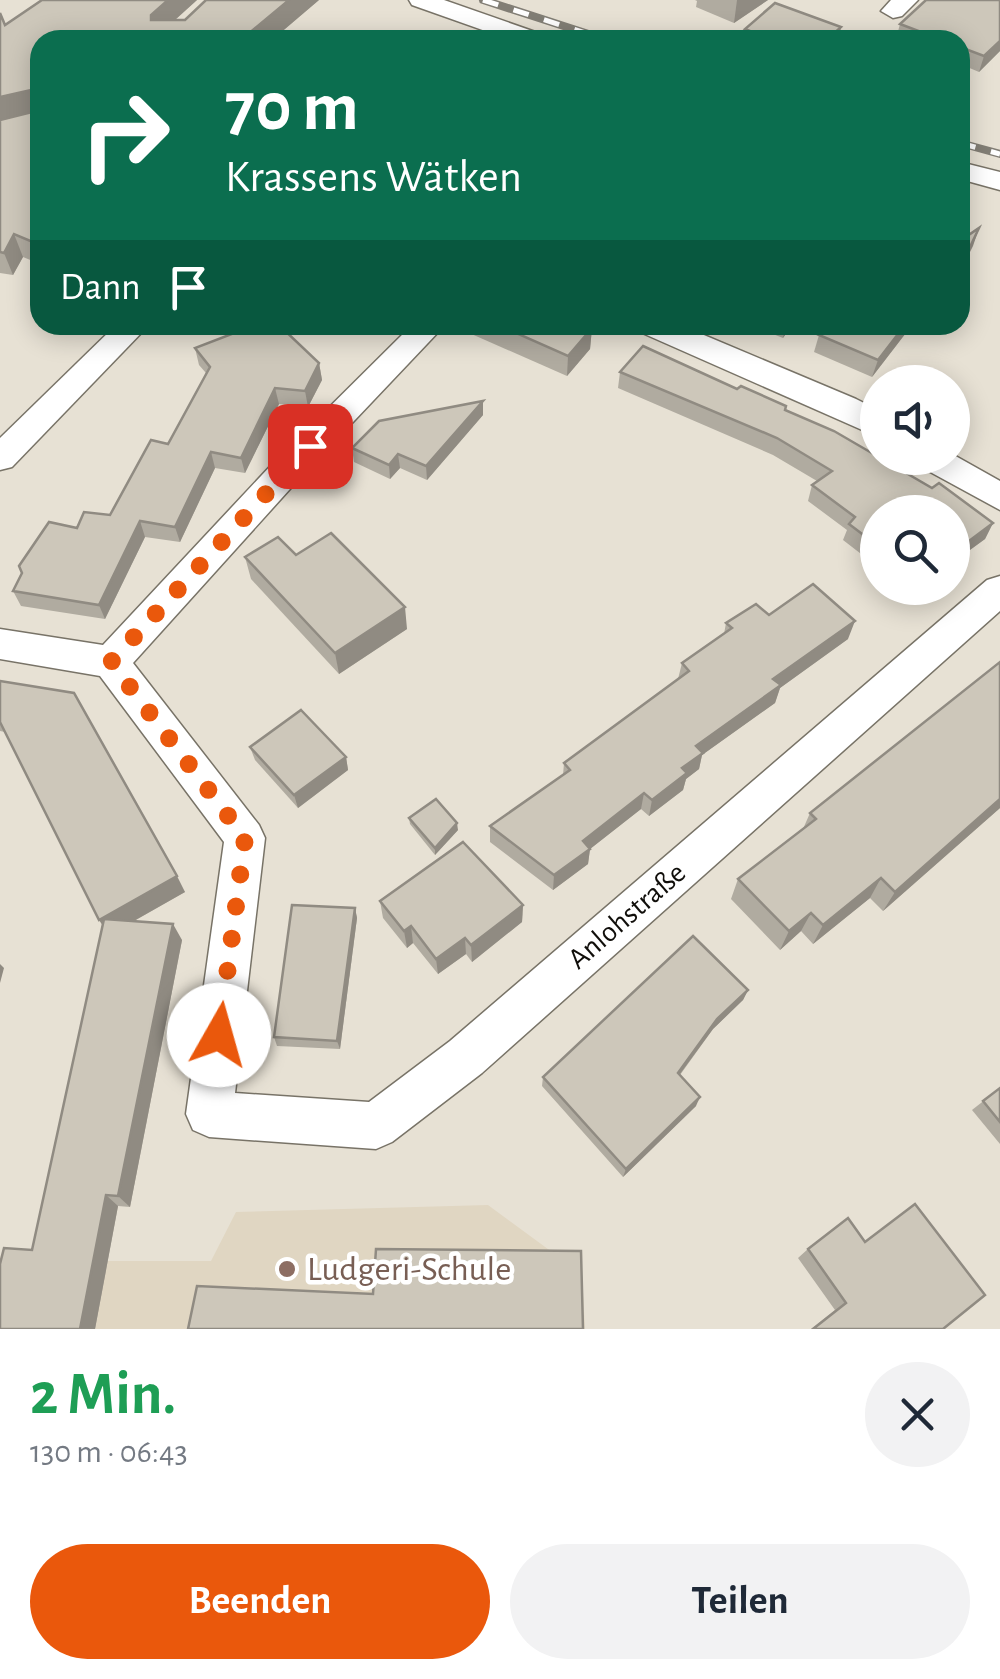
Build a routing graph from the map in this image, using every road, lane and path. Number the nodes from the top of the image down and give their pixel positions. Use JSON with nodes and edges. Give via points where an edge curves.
{"nodes":[{"id":1,"x":422,"y":0,"type":"edge"},
{"id":2,"x":507,"y":30,"type":"edge"},
{"id":3,"x":970,"y":173,"type":"edge"},
{"id":4,"x":1000,"y":181,"type":"edge"},
{"id":5,"x":124,"y":335,"type":"edge"},
{"id":6,"x":420,"y":335,"type":"edge"},
{"id":7,"x":675,"y":335,"type":"edge"},
{"id":8,"x":860,"y":415,"type":"edge"},
{"id":9,"x":0,"y":458,"type":"edge"},
{"id":10,"x":963,"y":475,"type":"edge"},
{"id":11,"x":1000,"y":496,"type":"edge"},
{"id":12,"x":1000,"y":590,"type":"edge"},
{"id":13,"x":0,"y":644,"type":"edge"},
{"id":14,"x":111,"y":662,"type":"junction"}],
"edges":[{"from":1,"to":2,"type":"street"},
{"from":3,"to":4,"type":"street"},
{"from":5,"to":9,"type":"street"},
{"from":6,"to":14,"type":"street"},
{"from":7,"to":8,"type":"street"},
{"from":10,"to":11,"type":"street"},
{"from":12,"to":14,"type":"street","name":"Anlohstraße","via":[[466,1057],[376,1126],[208,1114],[245,838]]},
{"from":13,"to":14,"type":"street"}]}
